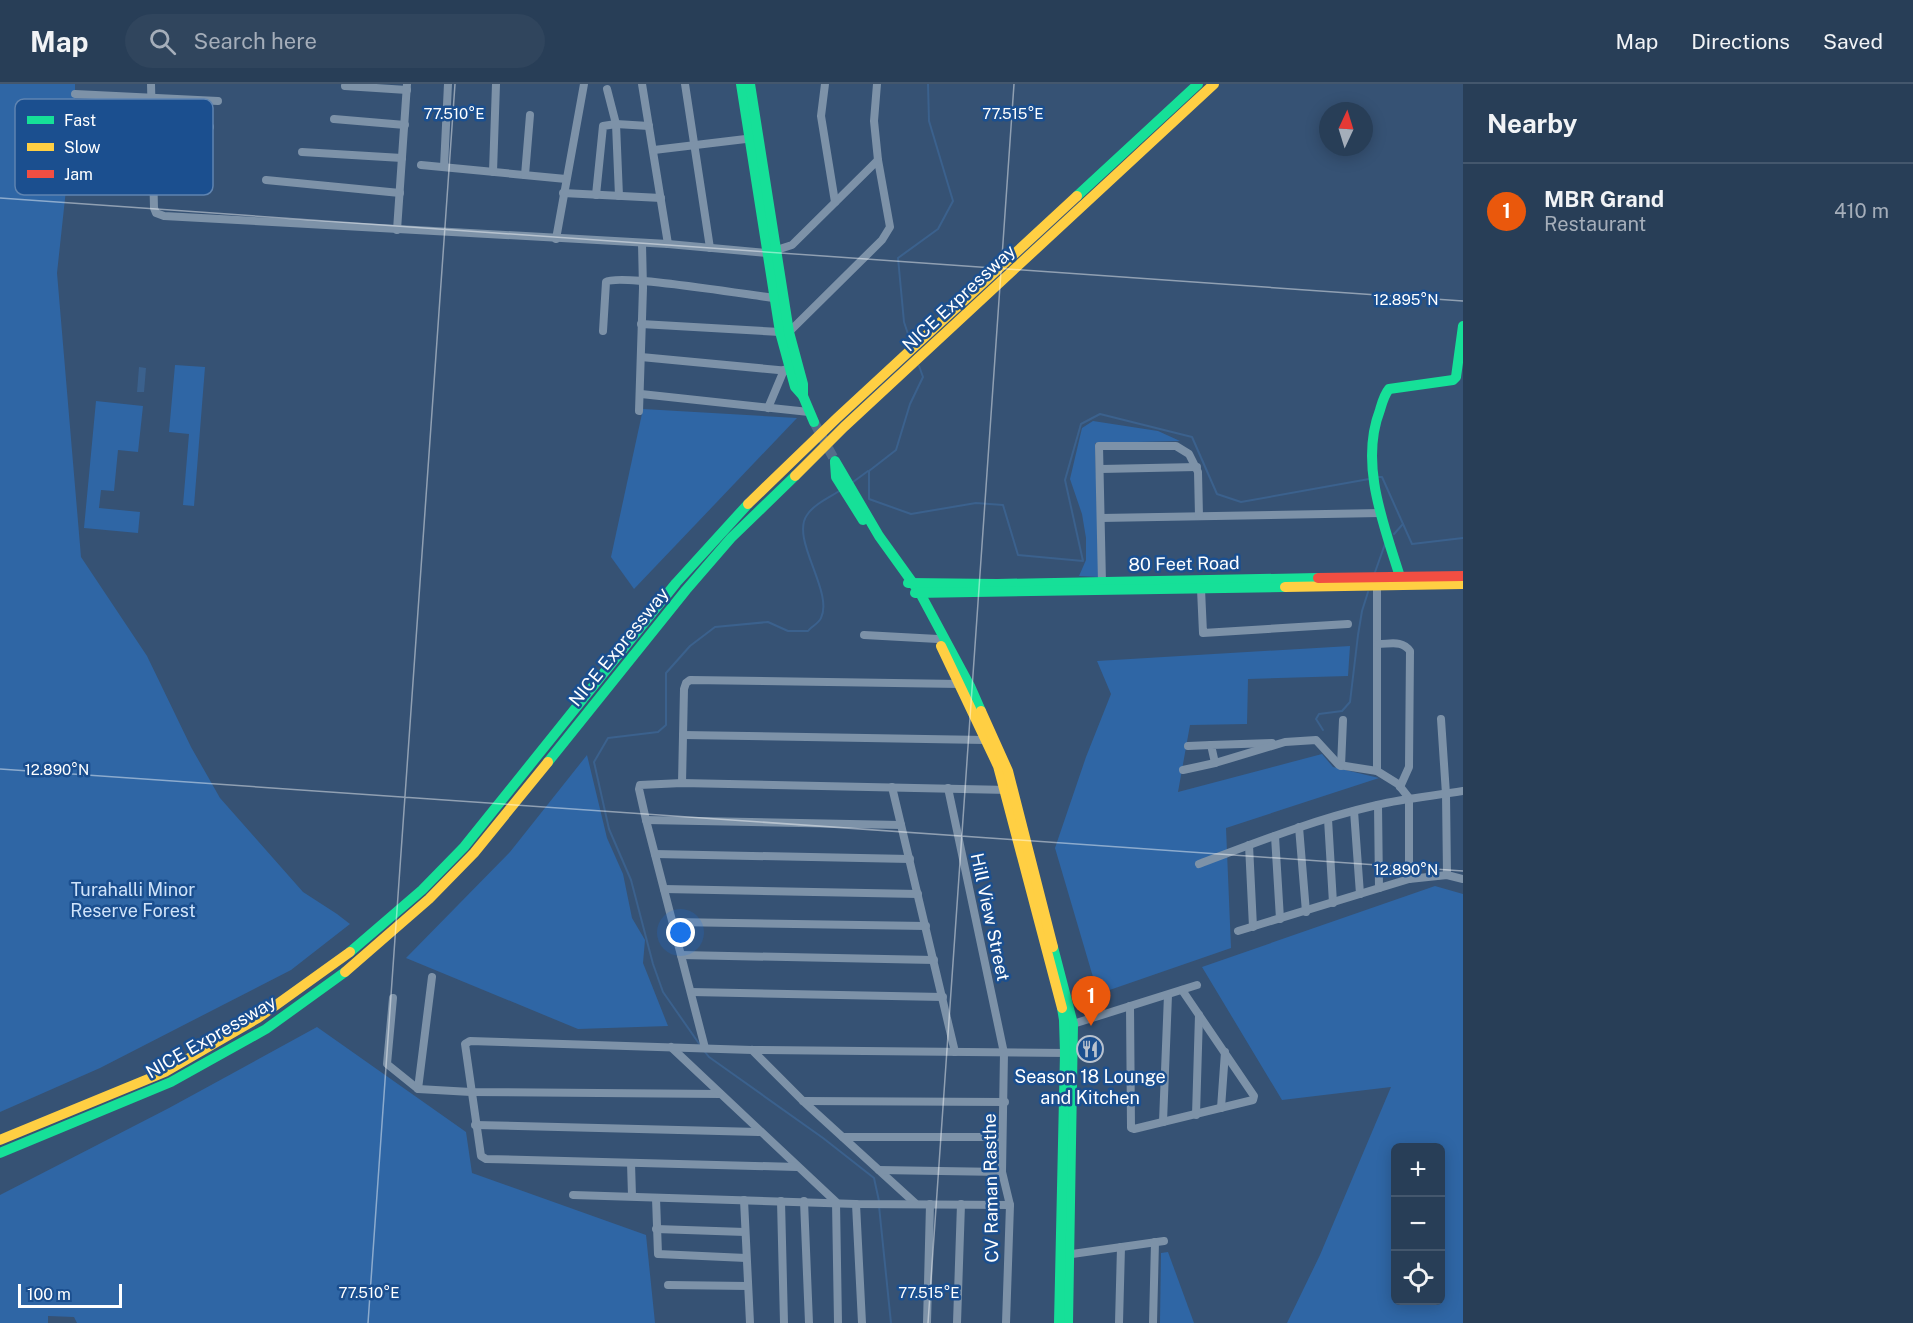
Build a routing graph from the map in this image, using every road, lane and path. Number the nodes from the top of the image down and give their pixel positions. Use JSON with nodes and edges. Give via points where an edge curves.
{"nodes":[{"id":1,"x":151,"y":84,"type":"edge"},
{"id":2,"x":448,"y":84,"type":"edge"},
{"id":3,"x":496,"y":84,"type":"edge"},
{"id":4,"x":584,"y":84,"type":"edge"},
{"id":5,"x":642,"y":84,"type":"edge"},
{"id":6,"x":685,"y":84,"type":"edge"},
{"id":7,"x":741,"y":84,"type":"edge"},
{"id":8,"x":750,"y":84,"type":"edge"},
{"id":9,"x":825,"y":84,"type":"edge"},
{"id":10,"x":877,"y":84,"type":"edge"},
{"id":11,"x":1198,"y":84,"type":"edge"},
{"id":12,"x":1214,"y":84,"type":"edge"},
{"id":13,"x":345,"y":86,"type":"dead end"},
{"id":14,"x":407,"y":87,"type":"edge"},
{"id":15,"x":607,"y":89,"type":"dead end"},
{"id":16,"x":75,"y":94,"type":"dead end"},
{"id":17,"x":152,"y":97,"type":"junction"},
{"id":18,"x":185,"y":99,"type":"edge"},
{"id":19,"x":213,"y":101,"type":"edge"},
{"id":20,"x":218,"y":101,"type":"dead end"},
{"id":21,"x":530,"y":115,"type":"dead end"},
{"id":22,"x":334,"y":119,"type":"dead end"},
{"id":23,"x":616,"y":124,"type":"junction"},
{"id":24,"x":405,"y":125,"type":"junction"},
{"id":25,"x":649,"y":126,"type":"junction"},
{"id":26,"x":754,"y":138,"type":"junction"},
{"id":27,"x":693,"y":145,"type":"junction"},
{"id":28,"x":654,"y":150,"type":"junction"},
{"id":29,"x":302,"y":152,"type":"dead end"},
{"id":30,"x":402,"y":158,"type":"junction"},
{"id":31,"x":878,"y":160,"type":"junction"},
{"id":32,"x":421,"y":165,"type":"dead end"},
{"id":33,"x":444,"y":167,"type":"junction"},
{"id":34,"x":493,"y":172,"type":"junction"},
{"id":35,"x":525,"y":175,"type":"junction"},
{"id":36,"x":566,"y":179,"type":"junction"},
{"id":37,"x":266,"y":180,"type":"dead end"},
{"id":38,"x":400,"y":193,"type":"junction"},
{"id":39,"x":563,"y":193,"type":"junction"},
{"id":40,"x":154,"y":195,"type":"edge"},
{"id":41,"x":596,"y":195,"type":"junction"},
{"id":42,"x":619,"y":196,"type":"junction"},
{"id":43,"x":661,"y":198,"type":"junction"},
{"id":44,"x":835,"y":202,"type":"junction"},
{"id":45,"x":397,"y":230,"type":"junction"},
{"id":46,"x":556,"y":239,"type":"junction"},
{"id":47,"x":642,"y":244,"type":"junction"},
{"id":48,"x":668,"y":244,"type":"junction"},
{"id":49,"x":710,"y":248,"type":"junction"},
{"id":50,"x":772,"y":252,"type":"junction"},
{"id":51,"x":643,"y":281,"type":"junction"},
{"id":52,"x":774,"y":298,"type":"junction"},
{"id":53,"x":641,"y":324,"type":"junction"},
{"id":54,"x":1463,"y":326,"type":"edge"},
{"id":55,"x":603,"y":331,"type":"dead end"},
{"id":56,"x":784,"y":332,"type":"junction"},
{"id":57,"x":925,"y":345,"type":"junction"},
{"id":58,"x":641,"y":357,"type":"junction"},
{"id":59,"x":787,"y":371,"type":"junction"},
{"id":60,"x":641,"y":394,"type":"junction"},
{"id":61,"x":803,"y":396,"type":"junction"},
{"id":62,"x":768,"y":408,"type":"junction"},
{"id":63,"x":639,"y":411,"type":"dead end"},
{"id":64,"x":812,"y":417,"type":"joint"},
{"id":65,"x":1197,"y":467,"type":"junction"},
{"id":66,"x":1101,"y":469,"type":"junction"},
{"id":67,"x":840,"y":475,"type":"tunnel mouth"},
{"id":68,"x":1382,"y":513,"type":"junction"},
{"id":69,"x":1199,"y":516,"type":"junction"},
{"id":70,"x":1101,"y":518,"type":"junction"},
{"id":71,"x":1463,"y":576,"type":"edge"},
{"id":72,"x":1400,"y":577,"type":"junction"},
{"id":73,"x":1377,"y":582,"type":"junction"},
{"id":74,"x":1102,"y":583,"type":"junction"},
{"id":75,"x":1463,"y":585,"type":"edge"},
{"id":76,"x":912,"y":588,"type":"junction"},
{"id":77,"x":1202,"y":589,"type":"junction"},
{"id":78,"x":1348,"y":624,"type":"dead end"},
{"id":79,"x":864,"y":635,"type":"dead end"},
{"id":80,"x":938,"y":639,"type":"junction"},
{"id":81,"x":1378,"y":644,"type":"junction"},
{"id":82,"x":960,"y":684,"type":"junction"},
{"id":83,"x":1441,"y":719,"type":"dead end"},
{"id":84,"x":1343,"y":720,"type":"dead end"},
{"id":85,"x":683,"y":735,"type":"junction"},
{"id":86,"x":985,"y":740,"type":"junction"},
{"id":87,"x":1285,"y":742,"type":"junction"},
{"id":88,"x":1211,"y":745,"type":"junction"},
{"id":89,"x":1188,"y":746,"type":"dead end"},
{"id":90,"x":1215,"y":763,"type":"junction"},
{"id":91,"x":1341,"y":766,"type":"junction"},
{"id":92,"x":1183,"y":770,"type":"dead end"},
{"id":93,"x":1377,"y":771,"type":"junction"},
{"id":94,"x":682,"y":783,"type":"junction"},
{"id":95,"x":892,"y":787,"type":"junction"},
{"id":96,"x":1400,"y":787,"type":"junction"},
{"id":97,"x":948,"y":788,"type":"junction"},
{"id":98,"x":1009,"y":790,"type":"junction"},
{"id":99,"x":1463,"y":791,"type":"edge"},
{"id":100,"x":1446,"y":794,"type":"junction"},
{"id":101,"x":1409,"y":798,"type":"junction"},
{"id":102,"x":1378,"y":805,"type":"junction"},
{"id":103,"x":1354,"y":811,"type":"junction"},
{"id":104,"x":1328,"y":819,"type":"junction"},
{"id":105,"x":646,"y":820,"type":"junction"},
{"id":106,"x":902,"y":825,"type":"junction"},
{"id":107,"x":1299,"y":827,"type":"junction"},
{"id":108,"x":1275,"y":836,"type":"junction"},
{"id":109,"x":1249,"y":845,"type":"junction"},
{"id":110,"x":655,"y":854,"type":"junction"},
{"id":111,"x":910,"y":859,"type":"junction"},
{"id":112,"x":1199,"y":864,"type":"dead end"},
{"id":113,"x":1447,"y":875,"type":"junction"},
{"id":114,"x":1409,"y":879,"type":"junction"},
{"id":115,"x":1463,"y":879,"type":"edge"},
{"id":116,"x":1379,"y":888,"type":"junction"},
{"id":117,"x":664,"y":889,"type":"junction"},
{"id":118,"x":918,"y":894,"type":"junction"},
{"id":119,"x":1360,"y":894,"type":"junction"},
{"id":120,"x":1332,"y":903,"type":"junction"},
{"id":121,"x":1306,"y":912,"type":"junction"},
{"id":122,"x":1280,"y":919,"type":"junction"},
{"id":123,"x":673,"y":922,"type":"junction"},
{"id":124,"x":926,"y":926,"type":"junction"},
{"id":125,"x":1253,"y":927,"type":"junction"},
{"id":126,"x":1238,"y":931,"type":"dead end"},
{"id":127,"x":681,"y":956,"type":"junction"},
{"id":128,"x":934,"y":960,"type":"junction"},
{"id":129,"x":432,"y":977,"type":"dead end"},
{"id":130,"x":1197,"y":985,"type":"dead end"},
{"id":131,"x":1182,"y":990,"type":"junction"},
{"id":132,"x":691,"y":992,"type":"junction"},
{"id":133,"x":1168,"y":995,"type":"junction"},
{"id":134,"x":943,"y":997,"type":"junction"},
{"id":135,"x":393,"y":998,"type":"dead end"},
{"id":136,"x":1130,"y":1006,"type":"junction"},
{"id":137,"x":1199,"y":1014,"type":"junction"},
{"id":138,"x":1073,"y":1024,"type":"junction"},
{"id":139,"x":671,"y":1047,"type":"junction"},
{"id":140,"x":705,"y":1048,"type":"junction"},
{"id":141,"x":752,"y":1050,"type":"junction"},
{"id":142,"x":955,"y":1052,"type":"junction"},
{"id":143,"x":1225,"y":1052,"type":"junction"},
{"id":144,"x":1004,"y":1053,"type":"junction"},
{"id":145,"x":1069,"y":1053,"type":"junction"},
{"id":146,"x":418,"y":1089,"type":"junction"},
{"id":147,"x":471,"y":1092,"type":"junction"},
{"id":148,"x":720,"y":1094,"type":"junction"},
{"id":149,"x":802,"y":1101,"type":"junction"},
{"id":150,"x":1005,"y":1102,"type":"junction"},
{"id":151,"x":1221,"y":1108,"type":"junction"},
{"id":152,"x":1196,"y":1114,"type":"junction"},
{"id":153,"x":1163,"y":1122,"type":"junction"},
{"id":154,"x":476,"y":1125,"type":"junction"},
{"id":155,"x":759,"y":1132,"type":"junction"},
{"id":156,"x":843,"y":1137,"type":"junction"},
{"id":157,"x":1002,"y":1137,"type":"junction"},
{"id":158,"x":0,"y":1140,"type":"edge"},
{"id":159,"x":0,"y":1153,"type":"edge"},
{"id":160,"x":631,"y":1163,"type":"junction"},
{"id":161,"x":797,"y":1167,"type":"junction"},
{"id":162,"x":879,"y":1170,"type":"junction"},
{"id":163,"x":1002,"y":1172,"type":"junction"},
{"id":164,"x":573,"y":1195,"type":"dead end"},
{"id":165,"x":632,"y":1196,"type":"junction"},
{"id":166,"x":656,"y":1198,"type":"junction"},
{"id":167,"x":744,"y":1200,"type":"junction"},
{"id":168,"x":782,"y":1201,"type":"junction"},
{"id":169,"x":804,"y":1201,"type":"junction"},
{"id":170,"x":836,"y":1202,"type":"junction"},
{"id":171,"x":915,"y":1203,"type":"junction"},
{"id":172,"x":856,"y":1204,"type":"junction"},
{"id":173,"x":930,"y":1204,"type":"junction"},
{"id":174,"x":961,"y":1204,"type":"junction"},
{"id":175,"x":1010,"y":1205,"type":"junction"},
{"id":176,"x":656,"y":1229,"type":"junction"},
{"id":177,"x":745,"y":1232,"type":"junction"},
{"id":178,"x":1164,"y":1241,"type":"dead end"},
{"id":179,"x":1155,"y":1242,"type":"junction"},
{"id":180,"x":1121,"y":1247,"type":"junction"},
{"id":181,"x":1065,"y":1255,"type":"junction"},
{"id":182,"x":746,"y":1258,"type":"junction"},
{"id":183,"x":668,"y":1285,"type":"dead end"},
{"id":184,"x":748,"y":1286,"type":"junction"},
{"id":185,"x":750,"y":1323,"type":"edge"},
{"id":186,"x":784,"y":1323,"type":"edge"},
{"id":187,"x":809,"y":1323,"type":"edge"},
{"id":188,"x":838,"y":1323,"type":"edge"},
{"id":189,"x":862,"y":1323,"type":"edge"},
{"id":190,"x":927,"y":1323,"type":"edge"},
{"id":191,"x":957,"y":1323,"type":"edge"},
{"id":192,"x":1006,"y":1323,"type":"edge"},
{"id":193,"x":1059,"y":1323,"type":"edge"},
{"id":194,"x":1068,"y":1323,"type":"edge"},
{"id":195,"x":1119,"y":1323,"type":"edge"},
{"id":196,"x":1153,"y":1323,"type":"edge"}],
"edges":[{"from":1,"to":17,"type":"street"},
{"from":2,"to":33,"type":"street"},
{"from":3,"to":34,"type":"street"},
{"from":4,"to":36,"type":"street"},
{"from":5,"to":25,"type":"street"},
{"from":6,"to":27,"type":"street"},
{"from":7,"to":26,"type":"main road"},
{"from":8,"to":26,"type":"main road"},
{"from":9,"to":44,"type":"street","via":[[821,116]]},
{"from":10,"to":31,"type":"street","via":[[874,120]]},
{"from":11,"to":57,"type":"main road","name":"NICE Expressway"},
{"from":12,"to":57,"type":"main road","name":"NICE Expressway"},
{"from":13,"to":14,"type":"street"},
{"from":14,"to":24,"type":"street"},
{"from":15,"to":23,"type":"street"},
{"from":16,"to":17,"type":"street"},
{"from":17,"to":18,"type":"street"},
{"from":19,"to":20,"type":"street"},
{"from":21,"to":35,"type":"street"},
{"from":22,"to":24,"type":"street"},
{"from":23,"to":25,"type":"street"},
{"from":23,"to":41,"type":"street","via":[[605,124],[602,129]]},
{"from":23,"to":42,"type":"street"},
{"from":24,"to":30,"type":"street"},
{"from":25,"to":28,"type":"street"},
{"from":26,"to":27,"type":"street"},
{"from":26,"to":50,"type":"main road"},
{"from":27,"to":28,"type":"street"},
{"from":27,"to":49,"type":"street"},
{"from":28,"to":43,"type":"street"},
{"from":29,"to":30,"type":"street"},
{"from":30,"to":38,"type":"street"},
{"from":31,"to":44,"type":"street"},
{"from":31,"to":56,"type":"street","via":[[890,227],[882,240]]},
{"from":32,"to":33,"type":"street"},
{"from":33,"to":34,"type":"street"},
{"from":34,"to":35,"type":"street"},
{"from":35,"to":36,"type":"street"},
{"from":36,"to":39,"type":"street"},
{"from":37,"to":38,"type":"street"},
{"from":38,"to":45,"type":"street"},
{"from":39,"to":41,"type":"street"},
{"from":39,"to":46,"type":"street"},
{"from":40,"to":45,"type":"street","via":[[154,208],[160,215]]},
{"from":41,"to":42,"type":"street"},
{"from":42,"to":43,"type":"street"},
{"from":43,"to":48,"type":"street"},
{"from":44,"to":50,"type":"street","via":[[792,244]]},
{"from":45,"to":46,"type":"street"},
{"from":46,"to":47,"type":"street"},
{"from":47,"to":48,"type":"street"},
{"from":47,"to":51,"type":"street"},
{"from":48,"to":49,"type":"street"},
{"from":49,"to":50,"type":"street"},
{"from":50,"to":52,"type":"main road"},
{"from":50,"to":56,"type":"main road"},
{"from":51,"to":52,"type":"street"},
{"from":51,"to":53,"type":"street"},
{"from":51,"to":55,"type":"street","via":[[606,282]]},
{"from":52,"to":56,"type":"main road"},
{"from":53,"to":56,"type":"street"},
{"from":53,"to":58,"type":"street"},
{"from":54,"to":68,"type":"main road","via":[[1455,379],[1392,388],[1386,393],[1374,424],[1370,454]]},
{"from":56,"to":59,"type":"main road"},
{"from":56,"to":61,"type":"main road","via":[[803,384]]},
{"from":57,"to":158,"type":"main road","name":"NICE Expressway","via":[[908,353],[729,524],[676,583],[464,847],[378,930],[258,1018],[165,1072]]},
{"from":57,"to":159,"type":"main road","name":"NICE Expressway","via":[[910,367],[731,538],[474,853],[386,938],[266,1029],[171,1082]]},
{"from":58,"to":59,"type":"street"},
{"from":58,"to":60,"type":"street"},
{"from":59,"to":61,"type":"main road"},
{"from":59,"to":62,"type":"street"},
{"from":60,"to":62,"type":"street"},
{"from":60,"to":63,"type":"street"},
{"from":61,"to":64,"type":"main road"},
{"from":62,"to":64,"type":"street"},
{"from":65,"to":66,"type":"street"},
{"from":65,"to":66,"type":"street","via":[[1191,456],[1176,446],[1099,446]]},
{"from":65,"to":69,"type":"street"},
{"from":66,"to":70,"type":"street"},
{"from":67,"to":76,"type":"main road"},
{"from":68,"to":69,"type":"street"},
{"from":68,"to":72,"type":"main road"},
{"from":69,"to":70,"type":"street"},
{"from":70,"to":74,"type":"street"},
{"from":71,"to":72,"type":"main road","name":"80 Feet Road"},
{"from":72,"to":73,"type":"main road","name":"80 Feet Road"},
{"from":73,"to":74,"type":"main road","name":"80 Feet Road"},
{"from":73,"to":75,"type":"main road","name":"80 Feet Road"},
{"from":73,"to":77,"type":"main road","name":"80 Feet Road"},
{"from":73,"to":81,"type":"street"},
{"from":74,"to":76,"type":"main road","name":"80 Feet Road"},
{"from":76,"to":77,"type":"main road","name":"80 Feet Road"},
{"from":76,"to":80,"type":"main road"},
{"from":76,"to":98,"type":"main road","via":[[970,686],[1005,764]]},
{"from":77,"to":78,"type":"street","via":[[1203,633]]},
{"from":79,"to":80,"type":"street"},
{"from":80,"to":82,"type":"main road"},
{"from":81,"to":93,"type":"street"},
{"from":81,"to":96,"type":"street","via":[[1401,643],[1410,651],[1409,767]]},
{"from":82,"to":85,"type":"street","via":[[690,680],[685,687]]},
{"from":82,"to":86,"type":"main road"},
{"from":83,"to":100,"type":"street"},
{"from":84,"to":91,"type":"street"},
{"from":85,"to":86,"type":"street"},
{"from":85,"to":94,"type":"street"},
{"from":86,"to":98,"type":"main road"},
{"from":87,"to":88,"type":"street"},
{"from":87,"to":90,"type":"street"},
{"from":87,"to":91,"type":"street","via":[[1316,740]]},
{"from":88,"to":89,"type":"street"},
{"from":88,"to":90,"type":"street"},
{"from":90,"to":92,"type":"street"},
{"from":91,"to":93,"type":"street"},
{"from":93,"to":96,"type":"street"},
{"from":94,"to":95,"type":"street"},
{"from":94,"to":105,"type":"street","via":[[640,785]]},
{"from":95,"to":97,"type":"street"},
{"from":95,"to":106,"type":"street"},
{"from":96,"to":101,"type":"street"},
{"from":97,"to":98,"type":"street"},
{"from":97,"to":144,"type":"street","name":"Hill View Street"},
{"from":98,"to":138,"type":"main road"},
{"from":98,"to":145,"type":"main road"},
{"from":99,"to":100,"type":"street"},
{"from":100,"to":101,"type":"street"},
{"from":100,"to":113,"type":"street"},
{"from":101,"to":102,"type":"street"},
{"from":101,"to":114,"type":"street"},
{"from":102,"to":103,"type":"street"},
{"from":102,"to":116,"type":"street"},
{"from":103,"to":104,"type":"street"},
{"from":103,"to":119,"type":"street"},
{"from":104,"to":107,"type":"street"},
{"from":104,"to":120,"type":"street"},
{"from":105,"to":106,"type":"street"},
{"from":105,"to":110,"type":"street"},
{"from":106,"to":111,"type":"street"},
{"from":107,"to":108,"type":"street"},
{"from":107,"to":121,"type":"street"},
{"from":108,"to":109,"type":"street"},
{"from":108,"to":122,"type":"street"},
{"from":109,"to":112,"type":"street"},
{"from":109,"to":125,"type":"street"},
{"from":110,"to":111,"type":"street"},
{"from":110,"to":117,"type":"street"},
{"from":111,"to":118,"type":"street"},
{"from":113,"to":114,"type":"street"},
{"from":113,"to":115,"type":"street"},
{"from":114,"to":116,"type":"street"},
{"from":116,"to":119,"type":"street"},
{"from":117,"to":118,"type":"street"},
{"from":117,"to":123,"type":"street"},
{"from":118,"to":124,"type":"street"},
{"from":119,"to":120,"type":"street"},
{"from":120,"to":121,"type":"street"},
{"from":121,"to":122,"type":"street"},
{"from":122,"to":125,"type":"street"},
{"from":123,"to":124,"type":"street"},
{"from":123,"to":127,"type":"street"},
{"from":124,"to":128,"type":"street"},
{"from":125,"to":126,"type":"street"},
{"from":127,"to":128,"type":"street"},
{"from":127,"to":132,"type":"street"},
{"from":128,"to":134,"type":"street"},
{"from":129,"to":146,"type":"street"},
{"from":130,"to":131,"type":"street"},
{"from":131,"to":133,"type":"street"},
{"from":131,"to":137,"type":"street"},
{"from":132,"to":134,"type":"street"},
{"from":132,"to":140,"type":"street"},
{"from":133,"to":136,"type":"street"},
{"from":133,"to":153,"type":"street"},
{"from":134,"to":142,"type":"street"},
{"from":135,"to":146,"type":"street","via":[[387,1064]]},
{"from":136,"to":138,"type":"street"},
{"from":136,"to":153,"type":"street","via":[[1131,1127]]},
{"from":137,"to":143,"type":"street"},
{"from":137,"to":152,"type":"street"},
{"from":138,"to":145,"type":"main road"},
{"from":139,"to":140,"type":"street"},
{"from":139,"to":147,"type":"street","via":[[470,1041],[465,1045]]},
{"from":139,"to":148,"type":"street"},
{"from":140,"to":141,"type":"street"},
{"from":141,"to":142,"type":"street"},
{"from":141,"to":149,"type":"street"},
{"from":142,"to":144,"type":"street"},
{"from":143,"to":151,"type":"street"},
{"from":143,"to":151,"type":"street","via":[[1254,1098]]},
{"from":144,"to":145,"type":"street"},
{"from":144,"to":150,"type":"street","name":"CV Raman Rasthe"},
{"from":145,"to":181,"type":"main road"},
{"from":146,"to":147,"type":"street"},
{"from":147,"to":148,"type":"street"},
{"from":147,"to":154,"type":"street"},
{"from":148,"to":155,"type":"street"},
{"from":149,"to":150,"type":"street"},
{"from":149,"to":156,"type":"street"},
{"from":150,"to":157,"type":"street","name":"CV Raman Rasthe"},
{"from":151,"to":152,"type":"street"},
{"from":152,"to":153,"type":"street"},
{"from":154,"to":155,"type":"street"},
{"from":154,"to":160,"type":"street","via":[[481,1156],[486,1159]]},
{"from":155,"to":161,"type":"street"},
{"from":156,"to":157,"type":"street"},
{"from":156,"to":162,"type":"street"},
{"from":157,"to":163,"type":"street","name":"CV Raman Rasthe"},
{"from":160,"to":161,"type":"street"},
{"from":160,"to":165,"type":"street"},
{"from":161,"to":170,"type":"street"},
{"from":162,"to":163,"type":"street"},
{"from":162,"to":171,"type":"street"},
{"from":163,"to":175,"type":"street","name":"CV Raman Rasthe"},
{"from":164,"to":165,"type":"street"},
{"from":165,"to":166,"type":"street"},
{"from":166,"to":167,"type":"street"},
{"from":166,"to":176,"type":"street"},
{"from":167,"to":168,"type":"street"},
{"from":167,"to":177,"type":"street"},
{"from":168,"to":169,"type":"street"},
{"from":168,"to":186,"type":"street"},
{"from":169,"to":170,"type":"street"},
{"from":169,"to":187,"type":"street"},
{"from":170,"to":172,"type":"street"},
{"from":170,"to":188,"type":"street"},
{"from":171,"to":172,"type":"street"},
{"from":171,"to":173,"type":"street"},
{"from":172,"to":189,"type":"street"},
{"from":173,"to":174,"type":"street"},
{"from":173,"to":190,"type":"street"},
{"from":174,"to":175,"type":"street"},
{"from":174,"to":191,"type":"street"},
{"from":175,"to":192,"type":"street","name":"CV Raman Rasthe"},
{"from":176,"to":177,"type":"street"},
{"from":176,"to":182,"type":"street","via":[[658,1254]]},
{"from":177,"to":182,"type":"street"},
{"from":178,"to":179,"type":"street"},
{"from":179,"to":180,"type":"street"},
{"from":179,"to":196,"type":"street"},
{"from":180,"to":181,"type":"street"},
{"from":180,"to":195,"type":"street"},
{"from":181,"to":193,"type":"main road"},
{"from":181,"to":194,"type":"main road"},
{"from":182,"to":184,"type":"street"},
{"from":183,"to":184,"type":"street"},
{"from":184,"to":185,"type":"street"}]}
